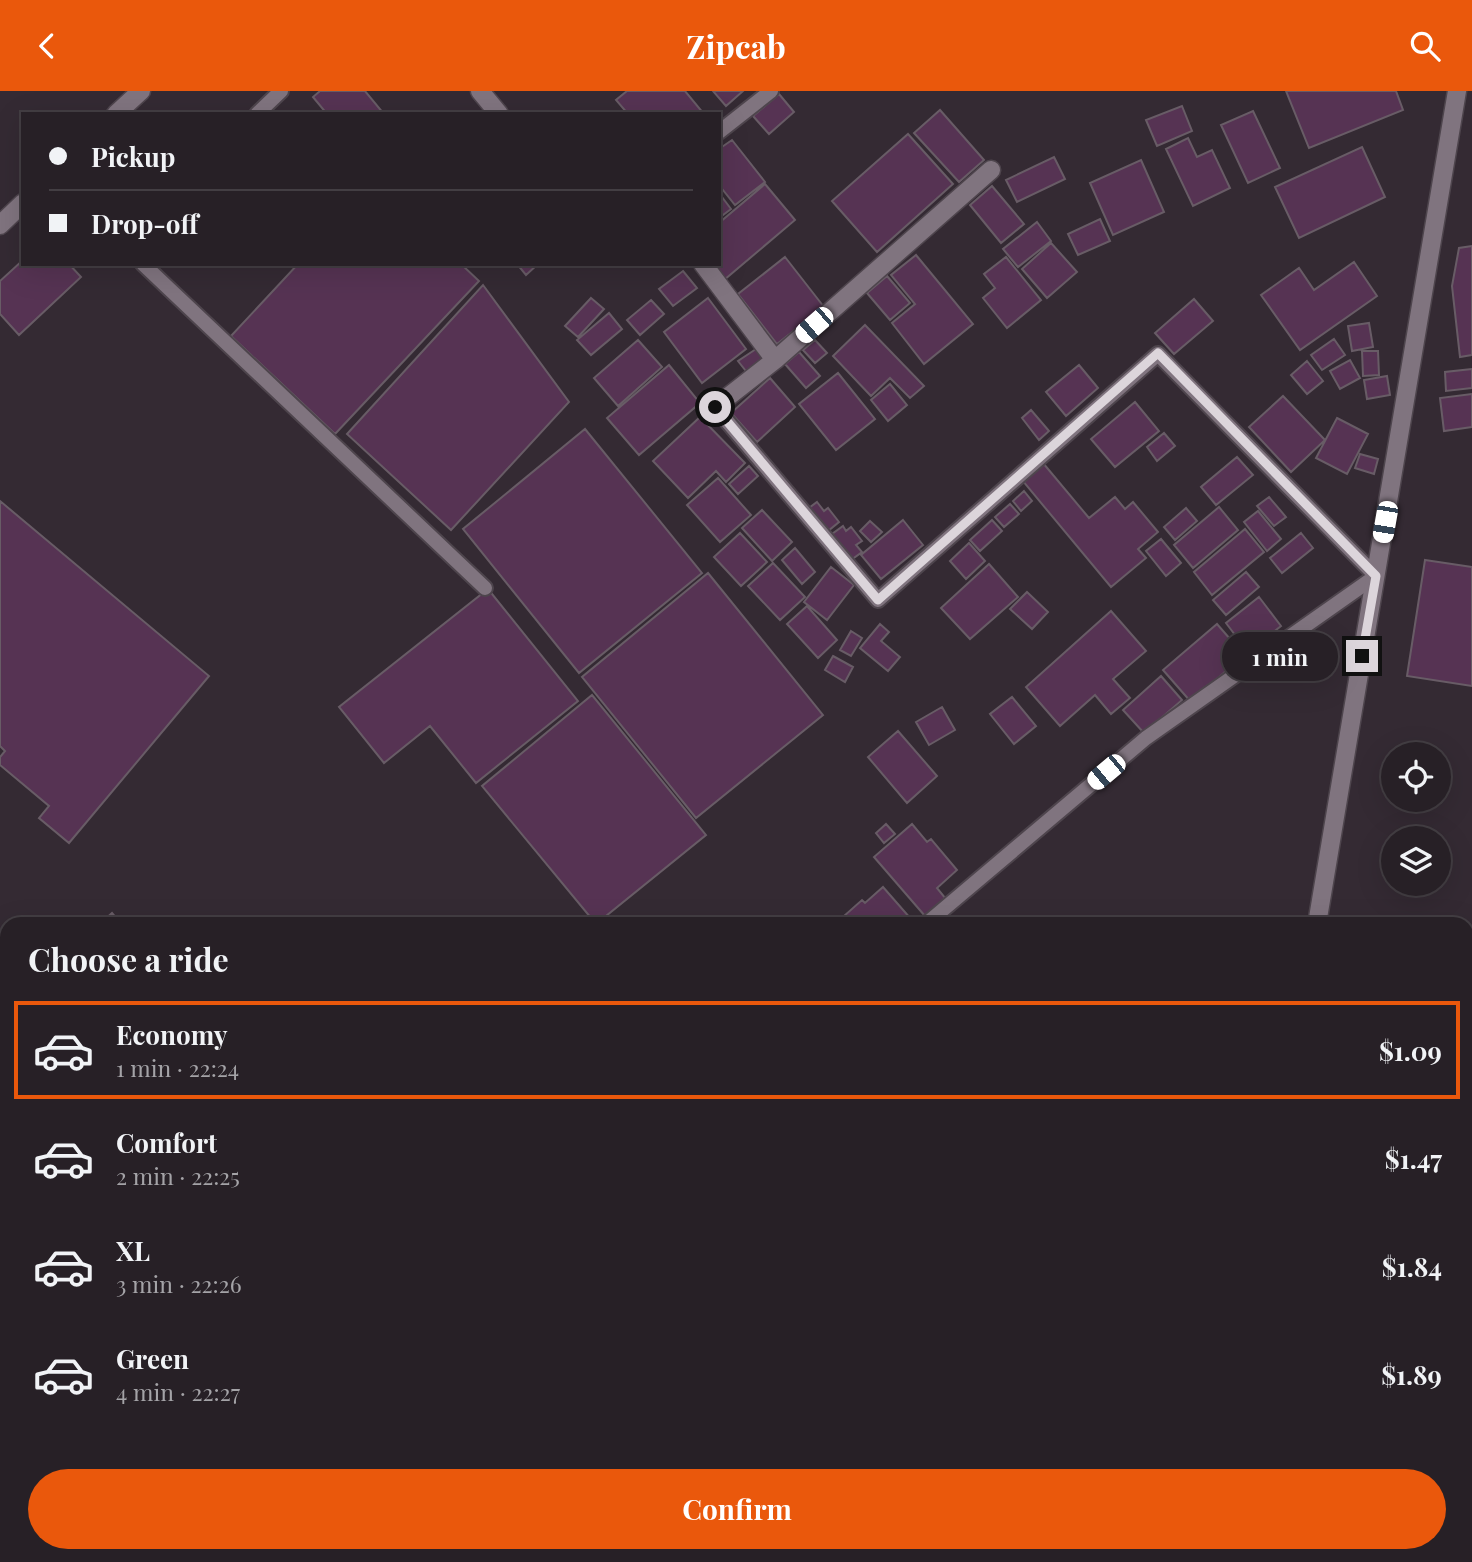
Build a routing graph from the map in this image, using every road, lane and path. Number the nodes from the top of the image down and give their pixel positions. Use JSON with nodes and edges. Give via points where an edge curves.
{"nodes":[{"id":1,"x":141,"y":91,"type":"edge"},
{"id":2,"x":281,"y":91,"type":"edge"},
{"id":3,"x":480,"y":91,"type":"edge"},
{"id":4,"x":771,"y":91,"type":"edge"},
{"id":5,"x":1457,"y":91,"type":"edge"},
{"id":6,"x":118,"y":112,"type":"edge"},
{"id":7,"x":259,"y":112,"type":"edge"},
{"id":8,"x":497,"y":112,"type":"edge"},
{"id":9,"x":721,"y":130,"type":"edge"},
{"id":10,"x":991,"y":170,"type":"dead end"},
{"id":11,"x":21,"y":205,"type":"edge"},
{"id":12,"x":0,"y":225,"type":"edge"},
{"id":13,"x":145,"y":266,"type":"edge"},
{"id":14,"x":704,"y":266,"type":"edge"},
{"id":15,"x":775,"y":360,"type":"junction"},
{"id":16,"x":715,"y":407,"type":"joint"},
{"id":17,"x":1376,"y":576,"type":"junction"},
{"id":18,"x":485,"y":588,"type":"dead end"},
{"id":19,"x":934,"y":917,"type":"edge"},
{"id":20,"x":1318,"y":917,"type":"edge"}],
"edges":[{"from":1,"to":6,"type":"street"},
{"from":2,"to":7,"type":"lane"},
{"from":3,"to":8,"type":"street"},
{"from":4,"to":9,"type":"lane"},
{"from":5,"to":17,"type":"street"},
{"from":10,"to":15,"type":"street"},
{"from":11,"to":12,"type":"street"},
{"from":13,"to":18,"type":"lane"},
{"from":14,"to":15,"type":"street"},
{"from":15,"to":16,"type":"street"},
{"from":16,"to":17,"type":"lane","via":[[878,600],[1158,353]]},
{"from":17,"to":19,"type":"lane","via":[[1146,738]]},
{"from":17,"to":20,"type":"street"}]}
